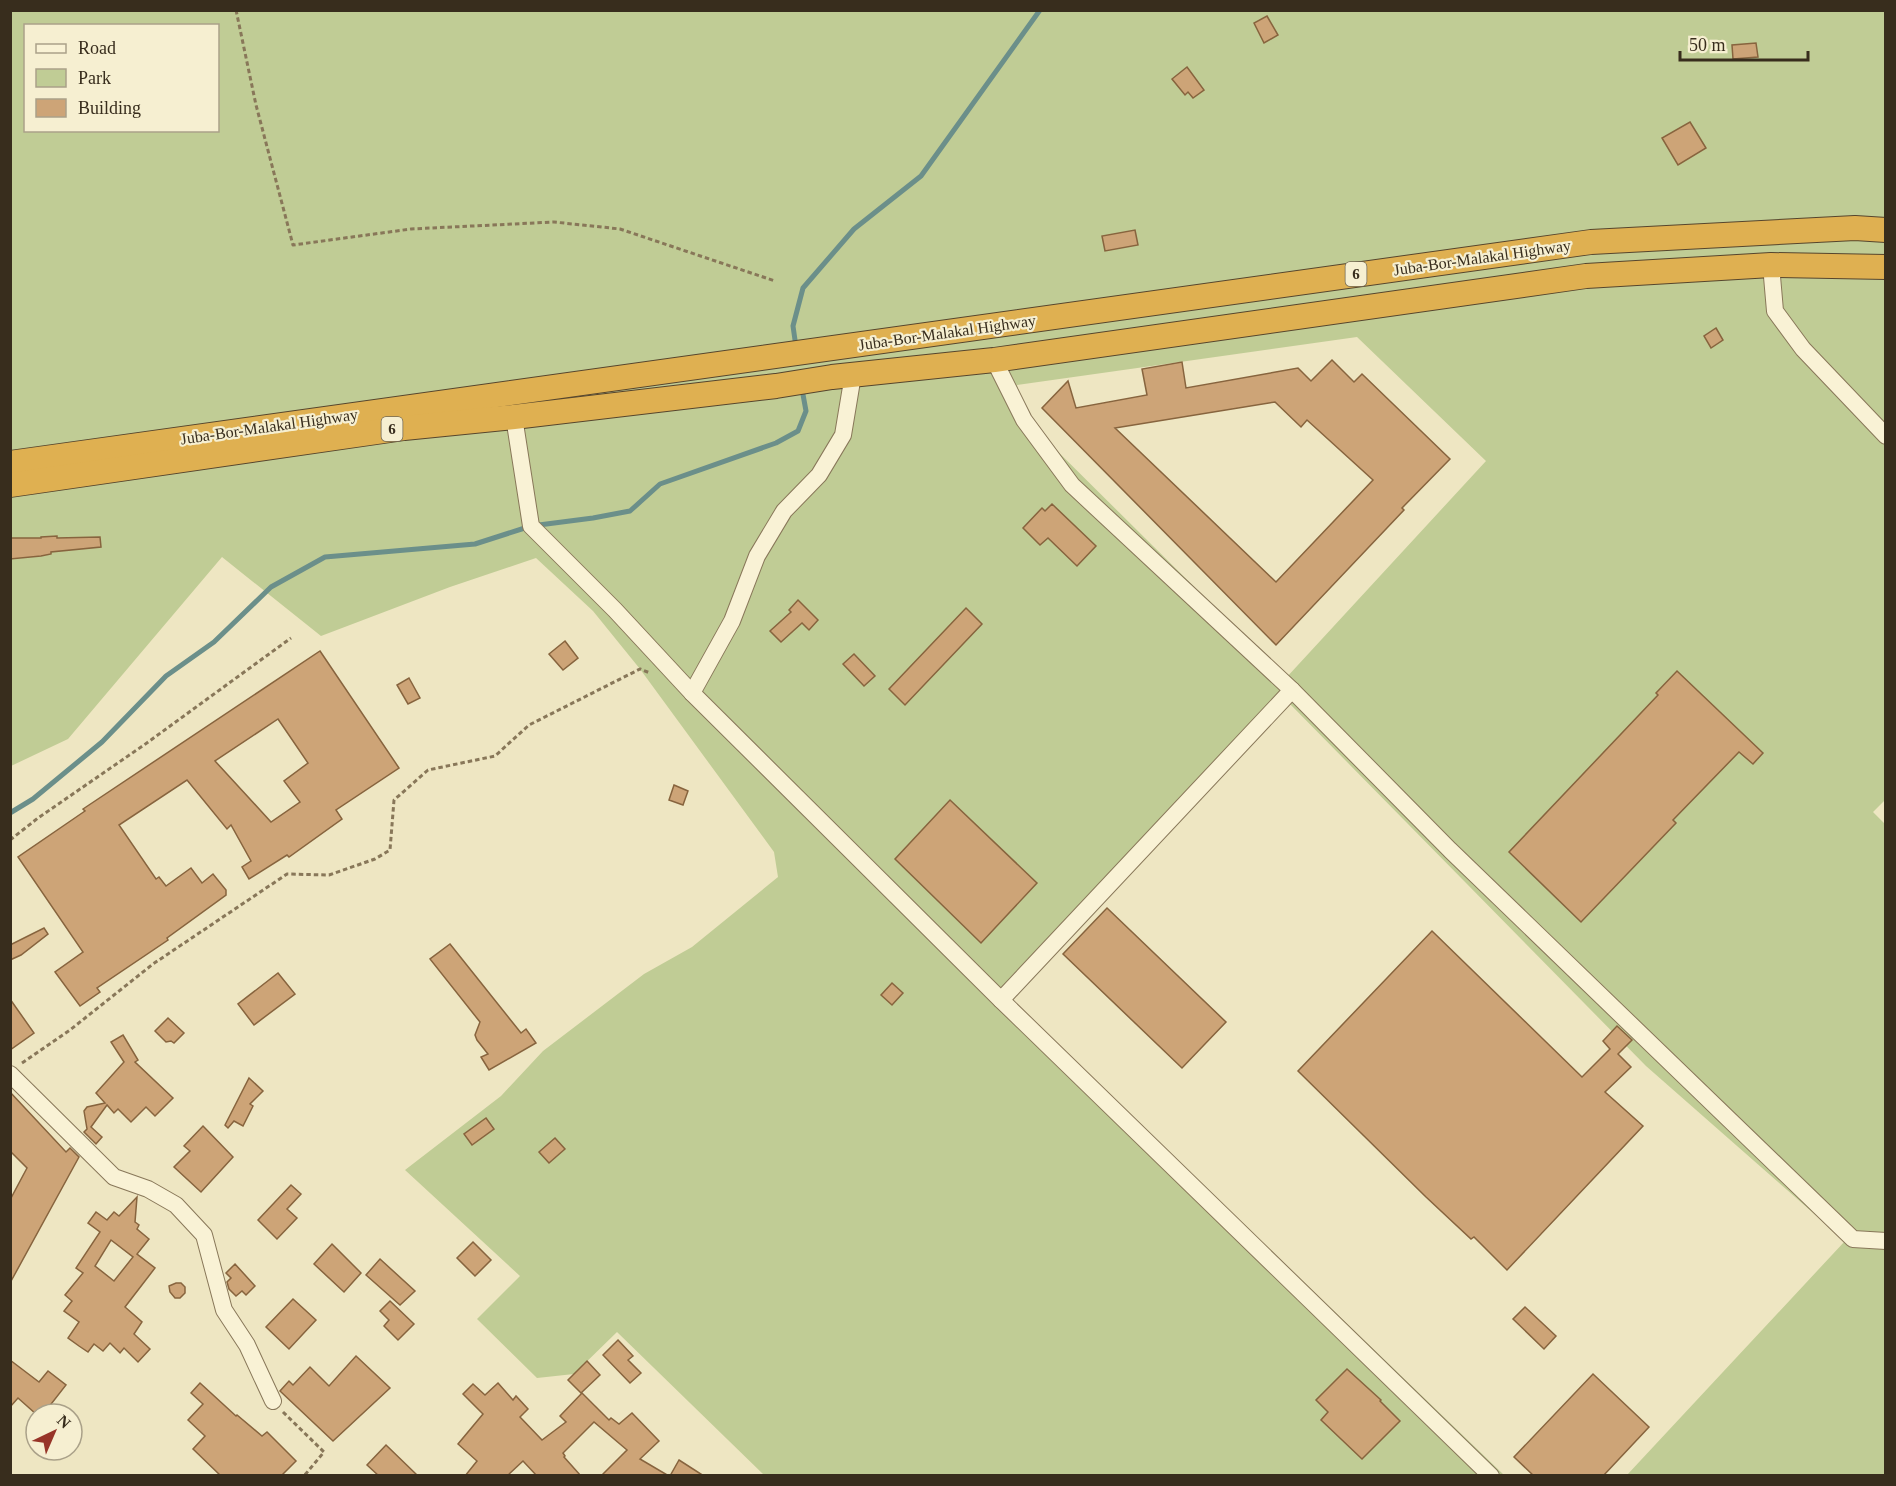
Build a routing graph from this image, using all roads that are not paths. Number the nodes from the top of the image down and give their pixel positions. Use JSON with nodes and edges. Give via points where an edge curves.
{"nodes":[{"id":1,"x":1886,"y":230,"type":"edge"},
{"id":2,"x":1771,"y":265,"type":"junction"},
{"id":3,"x":1886,"y":267,"type":"edge"},
{"id":4,"x":994,"y":360,"type":"junction"},
{"id":5,"x":842,"y":376,"type":"junction"},
{"id":6,"x":514,"y":417,"type":"junction"},
{"id":7,"x":1886,"y":435,"type":"edge"},
{"id":8,"x":10,"y":463,"type":"edge"},
{"id":9,"x":10,"y":485,"type":"edge"},
{"id":10,"x":1292,"y":690,"type":"junction"},
{"id":11,"x":692,"y":693,"type":"junction"},
{"id":12,"x":1001,"y":1000,"type":"junction"},
{"id":13,"x":15,"y":1070,"type":"edge"},
{"id":14,"x":1886,"y":1241,"type":"edge"},
{"id":15,"x":273,"y":1401,"type":"road end"},
{"id":16,"x":1491,"y":1476,"type":"edge"}],
"edges":[{"from":1,"to":8,"type":"highway","name":"Juba-Bor-Malakal Highway","number":"6","via":[[1855,228],[1591,242]]},
{"from":2,"to":3,"type":"highway","name":"Juba-Bor-Malakal Highway","number":"6"},
{"from":2,"to":4,"type":"highway","name":"Juba-Bor-Malakal Highway","number":"6","via":[[1586,276]]},
{"from":2,"to":7,"type":"street","via":[[1775,311],[1803,349]]},
{"from":4,"to":5,"type":"highway","name":"Juba-Bor-Malakal Highway","number":"6"},
{"from":4,"to":10,"type":"street","via":[[1024,420],[1071,485]]},
{"from":5,"to":6,"type":"highway","name":"Juba-Bor-Malakal Highway","number":"6"},
{"from":5,"to":11,"type":"street","via":[[843,435],[819,475],[784,512],[757,556],[732,621]]},
{"from":6,"to":9,"type":"highway","name":"Juba-Bor-Malakal Highway","number":"6","via":[[404,428]]},
{"from":6,"to":11,"type":"street","via":[[531,526]]},
{"from":10,"to":12,"type":"street"},
{"from":10,"to":14,"type":"street","via":[[1450,850],[1853,1239]]},
{"from":11,"to":12,"type":"street"},
{"from":12,"to":16,"type":"street"},
{"from":13,"to":15,"type":"street","via":[[114,1177],[148,1189],[176,1205],[204,1235],[224,1310],[247,1345]]}]}
